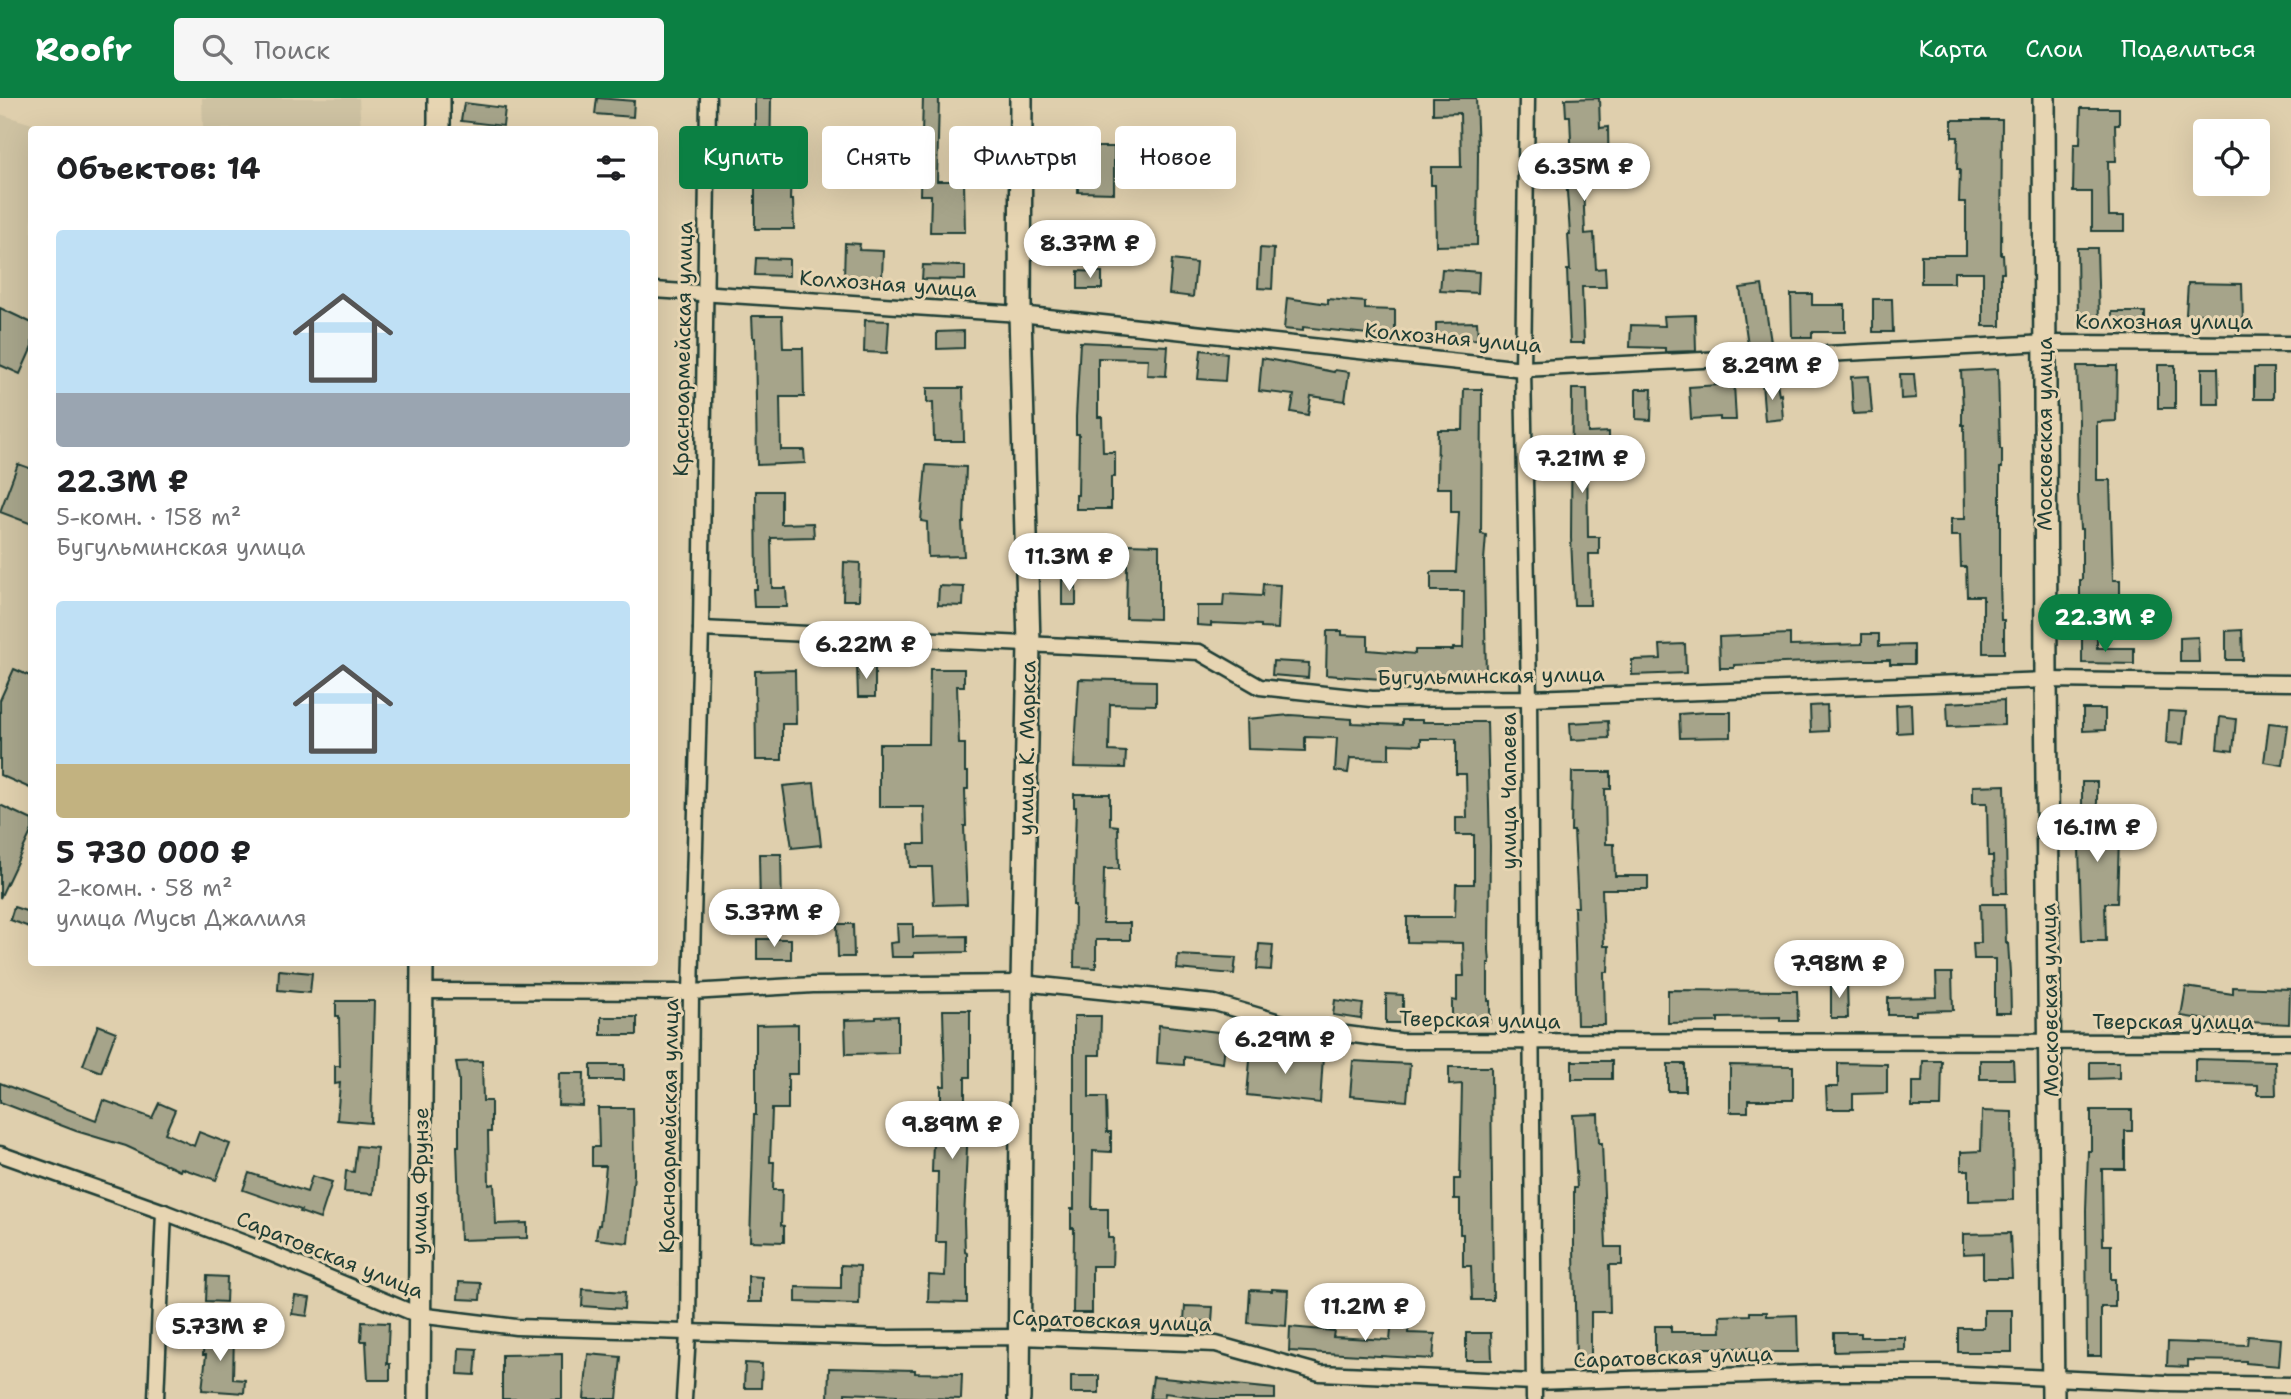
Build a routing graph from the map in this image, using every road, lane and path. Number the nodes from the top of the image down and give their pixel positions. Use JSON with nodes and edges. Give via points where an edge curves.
{"nodes":[{"id":1,"x":439,"y":98,"type":"edge"},
{"id":2,"x":708,"y":98,"type":"edge"},
{"id":3,"x":1021,"y":98,"type":"edge"},
{"id":4,"x":1527,"y":98,"type":"edge"},
{"id":5,"x":2044,"y":98,"type":"edge"},
{"id":6,"x":439,"y":126,"type":"edge"},
{"id":7,"x":658,"y":290,"type":"edge"},
{"id":8,"x":704,"y":293,"type":"junction"},
{"id":9,"x":1020,"y":314,"type":"junction"},
{"id":10,"x":2045,"y":343,"type":"junction"},
{"id":11,"x":2291,"y":344,"type":"edge"},
{"id":12,"x":1523,"y":369,"type":"junction"},
{"id":13,"x":701,"y":629,"type":"junction"},
{"id":14,"x":1029,"y":644,"type":"junction"},
{"id":15,"x":2046,"y":680,"type":"junction"},
{"id":16,"x":2291,"y":683,"type":"edge"},
{"id":17,"x":1529,"y":698,"type":"junction"},
{"id":18,"x":422,"y":966,"type":"edge"},
{"id":19,"x":1022,"y":983,"type":"junction"},
{"id":20,"x":422,"y":991,"type":"junction"},
{"id":21,"x":691,"y":992,"type":"junction"},
{"id":22,"x":2291,"y":1042,"type":"edge"},
{"id":23,"x":1531,"y":1043,"type":"junction"},
{"id":24,"x":2050,"y":1043,"type":"junction"},
{"id":25,"x":0,"y":1154,"type":"edge"},
{"id":26,"x":164,"y":1212,"type":"junction"},
{"id":27,"x":418,"y":1315,"type":"junction"},
{"id":28,"x":688,"y":1334,"type":"junction"},
{"id":29,"x":1020,"y":1337,"type":"junction"},
{"id":30,"x":2053,"y":1377,"type":"junction"},
{"id":31,"x":1534,"y":1382,"type":"junction"},
{"id":32,"x":2291,"y":1385,"type":"edge"},
{"id":33,"x":156,"y":1399,"type":"edge"},
{"id":34,"x":419,"y":1399,"type":"edge"},
{"id":35,"x":684,"y":1399,"type":"edge"},
{"id":36,"x":1020,"y":1399,"type":"edge"},
{"id":37,"x":1534,"y":1399,"type":"edge"},
{"id":38,"x":2053,"y":1399,"type":"edge"}],
"edges":[{"from":1,"to":6,"type":"street"},
{"from":2,"to":8,"type":"street","name":"Красноармейская улица"},
{"from":3,"to":9,"type":"street","name":"улица К. Маркса"},
{"from":4,"to":12,"type":"street","name":"улица Чапаева"},
{"from":5,"to":10,"type":"street","name":"Московская улица"},
{"from":7,"to":8,"type":"street","name":"Колхозная улица"},
{"from":8,"to":9,"type":"street","name":"Колхозная улица"},
{"from":8,"to":13,"type":"street","name":"Красноармейская улица"},
{"from":9,"to":12,"type":"street","name":"Колхозная улица"},
{"from":9,"to":14,"type":"street","name":"улица К. Маркса"},
{"from":10,"to":11,"type":"street","name":"Колхозная улица"},
{"from":10,"to":12,"type":"street","name":"Колхозная улица"},
{"from":10,"to":15,"type":"street","name":"Московская улица"},
{"from":12,"to":17,"type":"street","name":"улица Чапаева"},
{"from":13,"to":14,"type":"street","name":"Бугульминская улица"},
{"from":13,"to":21,"type":"street","name":"Красноармейская улица"},
{"from":14,"to":17,"type":"street","name":"Бугульминская улица","via":[[1199,652],[1259,687],[1272,689],[1372,699]]},
{"from":14,"to":19,"type":"street","name":"улица К. Маркса"},
{"from":15,"to":16,"type":"street","name":"Бугульминская улица"},
{"from":15,"to":17,"type":"street","name":"Бугульминская улица"},
{"from":15,"to":24,"type":"street","name":"Московская улица"},
{"from":17,"to":23,"type":"street","name":"улица Чапаева"},
{"from":18,"to":20,"type":"street","name":"улица Фрунзе"},
{"from":19,"to":21,"type":"street","name":"Тверская улица","via":[[813,985]]},
{"from":19,"to":23,"type":"street","name":"Тверская улица","via":[[1215,1003],[1300,1028],[1400,1041]]},
{"from":19,"to":29,"type":"street","name":"улица К. Маркса"},
{"from":20,"to":21,"type":"street","name":"Тверская улица"},
{"from":20,"to":27,"type":"street","name":"улица Фрунзе"},
{"from":21,"to":28,"type":"street","name":"Красноармейская улица"},
{"from":22,"to":24,"type":"street","name":"Тверская улица"},
{"from":23,"to":24,"type":"street","name":"Тверская улица"},
{"from":23,"to":31,"type":"street","name":"улица Чапаева"},
{"from":24,"to":30,"type":"street","name":"Московская улица"},
{"from":25,"to":26,"type":"street","name":"Саратовская улица"},
{"from":26,"to":27,"type":"street","name":"Саратовская улица"},
{"from":26,"to":33,"type":"street"},
{"from":27,"to":28,"type":"street","name":"Саратовская улица","via":[[516,1328]]},
{"from":27,"to":34,"type":"street","name":"улица Фрунзе"},
{"from":28,"to":29,"type":"street","name":"Саратовская улица"},
{"from":28,"to":35,"type":"street","name":"Красноармейская улица"},
{"from":29,"to":31,"type":"street","name":"Саратовская улица","via":[[1216,1344],[1321,1373]]},
{"from":29,"to":36,"type":"street","name":"улица К. Маркса"},
{"from":30,"to":31,"type":"street","name":"Саратовская улица","via":[[1815,1373]]},
{"from":30,"to":32,"type":"street","name":"Саратовская улица"},
{"from":30,"to":38,"type":"street","name":"Московская улица"},
{"from":31,"to":37,"type":"street","name":"улица Чапаева"}]}
